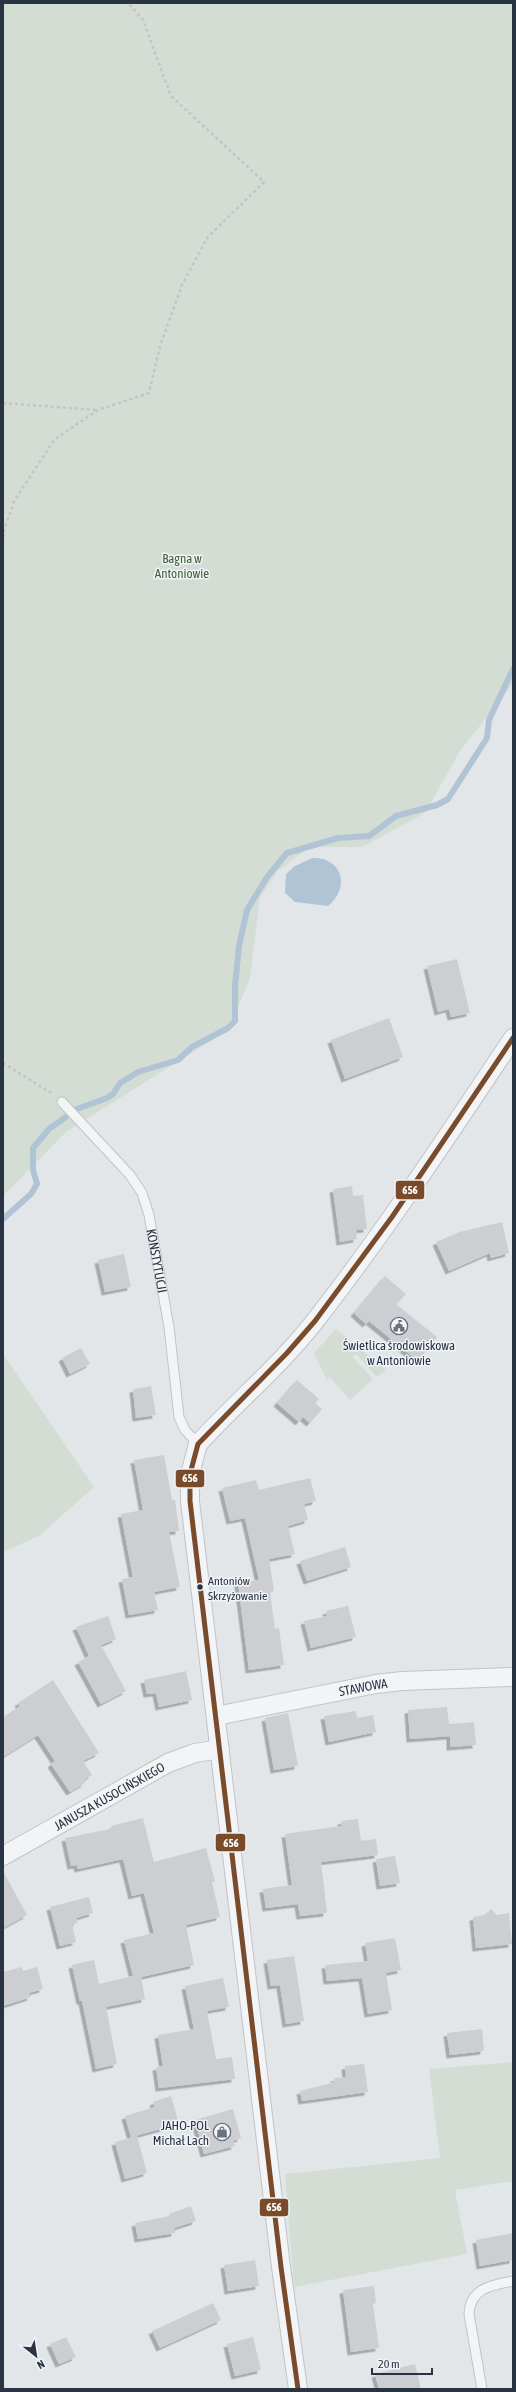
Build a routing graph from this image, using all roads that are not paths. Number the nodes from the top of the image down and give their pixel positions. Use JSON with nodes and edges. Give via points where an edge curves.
{"nodes":[{"id":1,"x":513,"y":1038,"type":"edge"},
{"id":2,"x":62,"y":1102,"type":"road end"},
{"id":3,"x":198,"y":1444,"type":"junction"},
{"id":4,"x":513,"y":1677,"type":"edge"},
{"id":5,"x":216,"y":1716,"type":"junction"},
{"id":6,"x":220,"y":1749,"type":"junction"},
{"id":7,"x":3,"y":1856,"type":"edge"},
{"id":8,"x":513,"y":2281,"type":"edge"},
{"id":9,"x":298,"y":2389,"type":"edge"},
{"id":10,"x":482,"y":2389,"type":"edge"}],
"edges":[{"from":1,"to":3,"type":"street","via":[[404,1199],[315,1321],[284,1357]]},
{"from":2,"to":3,"type":"lane","name":"KONSTYTUCJI","via":[[130,1175],[142,1193],[149,1215],[169,1327],[179,1417],[185,1430]]},
{"from":3,"to":5,"type":"street","via":[[192,1462],[189,1491]]},
{"from":4,"to":5,"type":"street","name":"STAWOWA","via":[[448,1678],[376,1684]]},
{"from":5,"to":6,"type":"street"},
{"from":6,"to":7,"type":"street","name":"JANUSZA KUSOCIŃSKIEGO","via":[[195,1753],[168,1763]]},
{"from":6,"to":9,"type":"street","via":[[281,2267]]},
{"from":8,"to":10,"type":"lane","via":[[482,2289],[471,2302],[469,2314]]}]}
